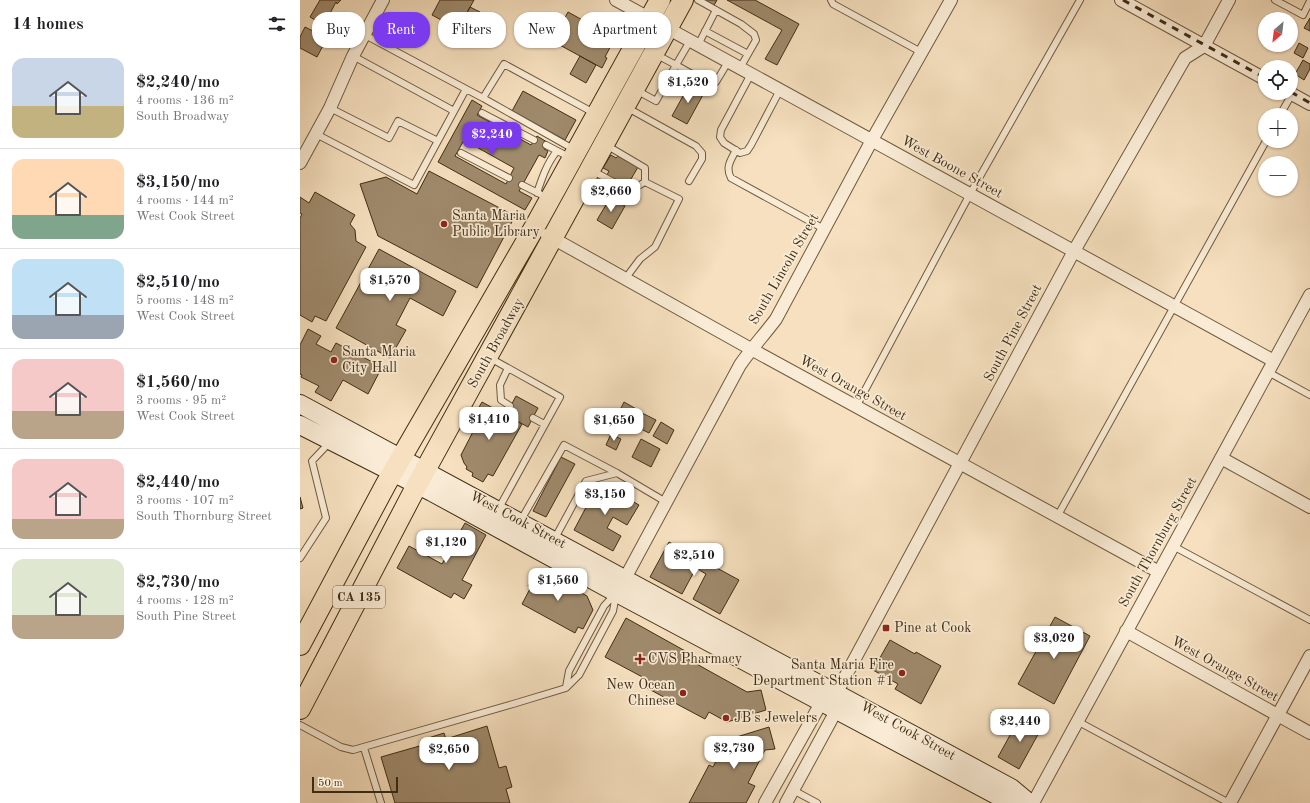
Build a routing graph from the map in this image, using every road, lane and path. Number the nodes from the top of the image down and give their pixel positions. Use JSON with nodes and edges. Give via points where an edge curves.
{"nodes":[{"id":1,"x":384,"y":0,"type":"edge"},
{"id":2,"x":616,"y":0,"type":"edge"},
{"id":3,"x":660,"y":0,"type":"edge"},
{"id":4,"x":683,"y":0,"type":"edge"},
{"id":5,"x":698,"y":0,"type":"edge"},
{"id":6,"x":831,"y":0,"type":"edge"},
{"id":7,"x":951,"y":0,"type":"edge"},
{"id":8,"x":1080,"y":0,"type":"edge"},
{"id":9,"x":1121,"y":0,"type":"edge"},
{"id":10,"x":1229,"y":0,"type":"edge"},
{"id":11,"x":1275,"y":0,"type":"edge"},
{"id":12,"x":1310,"y":1,"type":"edge"},
{"id":13,"x":716,"y":10,"type":"junction"},
{"id":14,"x":637,"y":12,"type":"edge"},
{"id":15,"x":654,"y":12,"type":"edge"},
{"id":16,"x":671,"y":23,"type":"edge"},
{"id":17,"x":671,"y":31,"type":"edge"},
{"id":18,"x":706,"y":31,"type":"junction"},
{"id":19,"x":365,"y":33,"type":"edge"},
{"id":20,"x":365,"y":36,"type":"edge"},
{"id":21,"x":694,"y":43,"type":"junction"},
{"id":22,"x":1204,"y":46,"type":"junction"},
{"id":23,"x":357,"y":48,"type":"edge"},
{"id":24,"x":634,"y":48,"type":"edge"},
{"id":25,"x":657,"y":48,"type":"edge"},
{"id":26,"x":922,"y":52,"type":"junction"},
{"id":27,"x":654,"y":53,"type":"junction"},
{"id":28,"x":748,"y":54,"type":"junction"},
{"id":29,"x":353,"y":56,"type":"junction"},
{"id":30,"x":728,"y":62,"type":"junction"},
{"id":31,"x":676,"y":65,"type":"junction"},
{"id":32,"x":746,"y":71,"type":"junction"},
{"id":33,"x":1258,"y":75,"type":"edge"},
{"id":34,"x":466,"y":89,"type":"junction"},
{"id":35,"x":780,"y":90,"type":"junction"},
{"id":36,"x":483,"y":98,"type":"junction"},
{"id":37,"x":630,"y":98,"type":"junction"},
{"id":38,"x":1298,"y":98,"type":"edge"},
{"id":39,"x":1310,"y":104,"type":"edge"},
{"id":40,"x":330,"y":108,"type":"junction"},
{"id":41,"x":454,"y":111,"type":"junction"},
{"id":42,"x":482,"y":113,"type":"dead end"},
{"id":43,"x":597,"y":115,"type":"junction"},
{"id":44,"x":316,"y":134,"type":"junction"},
{"id":45,"x":534,"y":140,"type":"dead end"},
{"id":46,"x":872,"y":140,"type":"junction"},
{"id":47,"x":438,"y":141,"type":"junction"},
{"id":48,"x":604,"y":144,"type":"junction"},
{"id":49,"x":546,"y":145,"type":"dead end"},
{"id":50,"x":1262,"y":148,"type":"edge"},
{"id":51,"x":736,"y":150,"type":"junction"},
{"id":52,"x":461,"y":153,"type":"dead end"},
{"id":53,"x":569,"y":153,"type":"junction"},
{"id":54,"x":300,"y":163,"type":"edge"},
{"id":55,"x":590,"y":169,"type":"junction"},
{"id":56,"x":509,"y":178,"type":"dead end"},
{"id":57,"x":690,"y":181,"type":"dead end"},
{"id":58,"x":645,"y":182,"type":"junction"},
{"id":59,"x":522,"y":185,"type":"dead end"},
{"id":60,"x":970,"y":194,"type":"junction"},
{"id":61,"x":544,"y":196,"type":"junction"},
{"id":62,"x":534,"y":228,"type":"junction"},
{"id":63,"x":824,"y":229,"type":"junction"},
{"id":64,"x":553,"y":238,"type":"junction"},
{"id":65,"x":1074,"y":251,"type":"junction"},
{"id":66,"x":625,"y":279,"type":"junction"},
{"id":67,"x":1310,"y":296,"type":"edge"},
{"id":68,"x":1175,"y":307,"type":"junction"},
{"id":69,"x":751,"y":349,"type":"junction"},
{"id":70,"x":488,"y":357,"type":"junction"},
{"id":71,"x":1274,"y":362,"type":"junction"},
{"id":72,"x":508,"y":368,"type":"junction"},
{"id":73,"x":1268,"y":372,"type":"junction"},
{"id":74,"x":1310,"y":395,"type":"edge"},
{"id":75,"x":300,"y":404,"type":"edge"},
{"id":76,"x":510,"y":406,"type":"dead end"},
{"id":77,"x":856,"y":406,"type":"junction"},
{"id":78,"x":533,"y":418,"type":"dead end"},
{"id":79,"x":544,"y":424,"type":"junction"},
{"id":80,"x":300,"y":425,"type":"edge"},
{"id":81,"x":331,"y":441,"type":"junction"},
{"id":82,"x":1221,"y":458,"type":"junction"},
{"id":83,"x":960,"y":464,"type":"junction"},
{"id":84,"x":397,"y":465,"type":"junction"},
{"id":85,"x":617,"y":473,"type":"junction"},
{"id":86,"x":421,"y":478,"type":"junction"},
{"id":87,"x":666,"y":502,"type":"junction"},
{"id":88,"x":1310,"y":507,"type":"edge"},
{"id":89,"x":498,"y":509,"type":"junction"},
{"id":90,"x":1057,"y":517,"type":"junction"},
{"id":91,"x":520,"y":521,"type":"junction"},
{"id":92,"x":554,"y":539,"type":"junction"},
{"id":93,"x":1173,"y":546,"type":"junction"},
{"id":94,"x":300,"y":558,"type":"edge"},
{"id":95,"x":1159,"y":572,"type":"junction"},
{"id":96,"x":626,"y":578,"type":"junction"},
{"id":97,"x":616,"y":593,"type":"junction"},
{"id":98,"x":1310,"y":620,"type":"edge"},
{"id":99,"x":1126,"y":632,"type":"junction"},
{"id":100,"x":300,"y":645,"type":"edge"},
{"id":101,"x":1310,"y":656,"type":"edge"},
{"id":102,"x":566,"y":688,"type":"junction"},
{"id":103,"x":837,"y":692,"type":"junction"},
{"id":104,"x":828,"y":707,"type":"junction"},
{"id":105,"x":300,"y":709,"type":"edge"},
{"id":106,"x":1278,"y":715,"type":"junction"},
{"id":107,"x":1077,"y":721,"type":"junction"},
{"id":108,"x":300,"y":725,"type":"edge"},
{"id":109,"x":1310,"y":733,"type":"edge"},
{"id":110,"x":364,"y":748,"type":"junction"},
{"id":111,"x":793,"y":790,"type":"junction"},
{"id":112,"x":381,"y":803,"type":"edge"},
{"id":113,"x":765,"y":803,"type":"edge"},
{"id":114,"x":786,"y":803,"type":"edge"},
{"id":115,"x":817,"y":803,"type":"edge"},
{"id":116,"x":1022,"y":803,"type":"edge"},
{"id":117,"x":1029,"y":803,"type":"edge"},
{"id":118,"x":1033,"y":803,"type":"edge"},
{"id":119,"x":1229,"y":803,"type":"edge"}],
"edges":[{"from":1,"to":19,"type":"street"},
{"from":2,"to":14,"type":"street","name":"West Boone Street"},
{"from":3,"to":15,"type":"main road","name":"South Broadway","number":"CA 135"},
{"from":4,"to":16,"type":"main road","name":"South Broadway","number":"CA 135"},
{"from":5,"to":13,"type":"lane"},
{"from":6,"to":26,"type":"lane","via":[[832,4]]},
{"from":7,"to":26,"type":"street","name":"South Lincoln Street"},
{"from":8,"to":60,"type":"lane"},
{"from":9,"to":22,"type":"street"},
{"from":10,"to":22,"type":"street","name":"South Pine Street"},
{"from":11,"to":12,"type":"lane","via":[[1302,15]]},
{"from":13,"to":18,"type":"lane"},
{"from":13,"to":28,"type":"lane","via":[[754,34],[756,40]]},
{"from":17,"to":21,"type":"street","name":"West Boone Street"},
{"from":18,"to":21,"type":"lane"},
{"from":18,"to":28,"type":"lane"},
{"from":20,"to":34,"type":"lane"},
{"from":21,"to":30,"type":"street","name":"West Boone Street"},
{"from":21,"to":31,"type":"lane"},
{"from":22,"to":33,"type":"street"},
{"from":22,"to":65,"type":"street","name":"South Pine Street","via":[[1185,58]]},
{"from":23,"to":29,"type":"street"},
{"from":24,"to":43,"type":"main road","name":"South Broadway","number":"CA 135"},
{"from":25,"to":27,"type":"main road","name":"South Broadway","number":"CA 135"},
{"from":26,"to":46,"type":"street","name":"South Lincoln Street"},
{"from":27,"to":31,"type":"lane"},
{"from":27,"to":37,"type":"main road","name":"South Broadway","number":"CA 135"},
{"from":28,"to":32,"type":"lane"},
{"from":29,"to":40,"type":"street"},
{"from":29,"to":41,"type":"lane"},
{"from":30,"to":31,"type":"lane","via":[[713,84],[708,84]]},
{"from":30,"to":32,"type":"street","name":"West Boone Street"},
{"from":31,"to":37,"type":"lane","via":[[656,101]]},
{"from":32,"to":35,"type":"street","name":"West Boone Street"},
{"from":32,"to":51,"type":"lane","via":[[720,137],[724,143]]},
{"from":34,"to":36,"type":"lane"},
{"from":34,"to":41,"type":"lane"},
{"from":35,"to":46,"type":"street","name":"West Boone Street"},
{"from":35,"to":51,"type":"lane","via":[[751,146],[747,151],[740,153]]},
{"from":36,"to":43,"type":"lane","via":[[504,64]]},
{"from":36,"to":53,"type":"lane"},
{"from":37,"to":48,"type":"main road","name":"South Broadway","number":"CA 135"},
{"from":37,"to":57,"type":"lane","via":[[702,153]]},
{"from":38,"to":39,"type":"street"},
{"from":40,"to":44,"type":"street"},
{"from":40,"to":47,"type":"lane","via":[[389,138],[398,121]]},
{"from":41,"to":47,"type":"lane"},
{"from":42,"to":45,"type":"lane"},
{"from":43,"to":53,"type":"main road","name":"South Broadway","number":"CA 135"},
{"from":44,"to":47,"type":"lane","via":[[414,185]]},
{"from":44,"to":54,"type":"street"},
{"from":46,"to":60,"type":"street","name":"West Boone Street"},
{"from":46,"to":63,"type":"street","name":"South Lincoln Street"},
{"from":48,"to":55,"type":"main road","name":"South Broadway","number":"CA 135"},
{"from":48,"to":58,"type":"lane","via":[[644,168]]},
{"from":49,"to":53,"type":"lane"},
{"from":50,"to":68,"type":"lane"},
{"from":51,"to":63,"type":"lane","via":[[728,165],[731,178]]},
{"from":52,"to":56,"type":"lane"},
{"from":53,"to":61,"type":"main road","name":"South Broadway","number":"CA 135"},
{"from":55,"to":58,"type":"lane","via":[[631,190]]},
{"from":55,"to":64,"type":"main road","name":"South Broadway","number":"CA 135"},
{"from":58,"to":66,"type":"lane","via":[[679,199],[655,247],[640,259]]},
{"from":59,"to":61,"type":"lane"},
{"from":60,"to":65,"type":"street","name":"West Boone Street"},
{"from":60,"to":77,"type":"lane"},
{"from":61,"to":62,"type":"main road","name":"South Broadway","number":"CA 135"},
{"from":62,"to":64,"type":"street","name":"West Orange Street"},
{"from":62,"to":84,"type":"main road","name":"South Broadway","number":"CA 135"},
{"from":63,"to":69,"type":"street","name":"South Lincoln Street","via":[[776,319]]},
{"from":64,"to":66,"type":"street","name":"West Orange Street"},
{"from":64,"to":70,"type":"main road","name":"South Broadway","number":"CA 135"},
{"from":65,"to":68,"type":"street","name":"West Boone Street"},
{"from":65,"to":83,"type":"street","name":"South Pine Street"},
{"from":66,"to":69,"type":"street","name":"West Orange Street"},
{"from":67,"to":71,"type":"street","name":"South Thornburg Street"},
{"from":68,"to":71,"type":"street","name":"West Boone Street"},
{"from":68,"to":90,"type":"lane"},
{"from":69,"to":77,"type":"street","name":"West Orange Street"},
{"from":69,"to":87,"type":"street","name":"South Lincoln Street"},
{"from":70,"to":72,"type":"lane"},
{"from":70,"to":86,"type":"main road","name":"South Broadway","number":"CA 135"},
{"from":71,"to":73,"type":"street","name":"South Thornburg Street"},
{"from":72,"to":76,"type":"lane","via":[[500,385],[501,400]]},
{"from":72,"to":79,"type":"lane","via":[[560,397]]},
{"from":73,"to":74,"type":"lane"},
{"from":73,"to":82,"type":"street","name":"South Thornburg Street"},
{"from":75,"to":84,"type":"street"},
{"from":77,"to":83,"type":"street","name":"West Orange Street"},
{"from":78,"to":79,"type":"lane"},
{"from":79,"to":89,"type":"lane"},
{"from":80,"to":81,"type":"street"},
{"from":81,"to":84,"type":"street"},
{"from":81,"to":94,"type":"lane","via":[[312,462],[326,518]]},
{"from":82,"to":88,"type":"street"},
{"from":82,"to":93,"type":"street","name":"South Thornburg Street"},
{"from":83,"to":90,"type":"street","name":"West Orange Street"},
{"from":83,"to":103,"type":"street","name":"South Pine Street"},
{"from":84,"to":86,"type":"street"},
{"from":84,"to":100,"type":"main road","name":"South Broadway","number":"CA 135"},
{"from":85,"to":87,"type":"lane"},
{"from":85,"to":91,"type":"lane","via":[[564,445]]},
{"from":85,"to":92,"type":"lane","via":[[586,481]]},
{"from":86,"to":89,"type":"street","name":"West Cook Street"},
{"from":86,"to":97,"type":"street","name":"West Cook Street"},
{"from":86,"to":105,"type":"main road","name":"South Broadway","number":"CA 135"},
{"from":87,"to":96,"type":"street","name":"South Lincoln Street"},
{"from":89,"to":91,"type":"street","name":"West Cook Street"},
{"from":90,"to":95,"type":"street","name":"West Orange Street"},
{"from":91,"to":92,"type":"street","name":"West Cook Street"},
{"from":92,"to":96,"type":"street","name":"West Cook Street"},
{"from":93,"to":95,"type":"street","name":"South Thornburg Street"},
{"from":93,"to":98,"type":"lane"},
{"from":95,"to":99,"type":"street","name":"South Thornburg Street"},
{"from":96,"to":97,"type":"street","name":"South Lincoln Street"},
{"from":96,"to":103,"type":"street","name":"West Cook Street"},
{"from":97,"to":102,"type":"lane","via":[[604,606],[569,671]]},
{"from":97,"to":102,"type":"lane","via":[[613,611],[579,675]]},
{"from":97,"to":104,"type":"street","name":"West Cook Street"},
{"from":99,"to":106,"type":"street","name":"West Orange Street"},
{"from":99,"to":107,"type":"street","name":"South Thornburg Street"},
{"from":101,"to":106,"type":"street"},
{"from":102,"to":110,"type":"lane"},
{"from":103,"to":104,"type":"street","name":"South Pine Street"},
{"from":103,"to":117,"type":"street","name":"West Cook Street","via":[[1010,788]]},
{"from":104,"to":111,"type":"street","name":"South Pine Street"},
{"from":104,"to":113,"type":"street","name":"South Pine Street"},
{"from":104,"to":116,"type":"street","name":"West Cook Street","via":[[1004,799]]},
{"from":106,"to":109,"type":"street","name":"West Orange Street"},
{"from":106,"to":119,"type":"street"},
{"from":107,"to":118,"type":"street","name":"South Thornburg Street"},
{"from":107,"to":119,"type":"lane"},
{"from":108,"to":110,"type":"lane","via":[[341,747],[353,750]]},
{"from":110,"to":112,"type":"lane"},
{"from":111,"to":114,"type":"street","name":"South Pine Street"},
{"from":111,"to":115,"type":"lane"}]}
